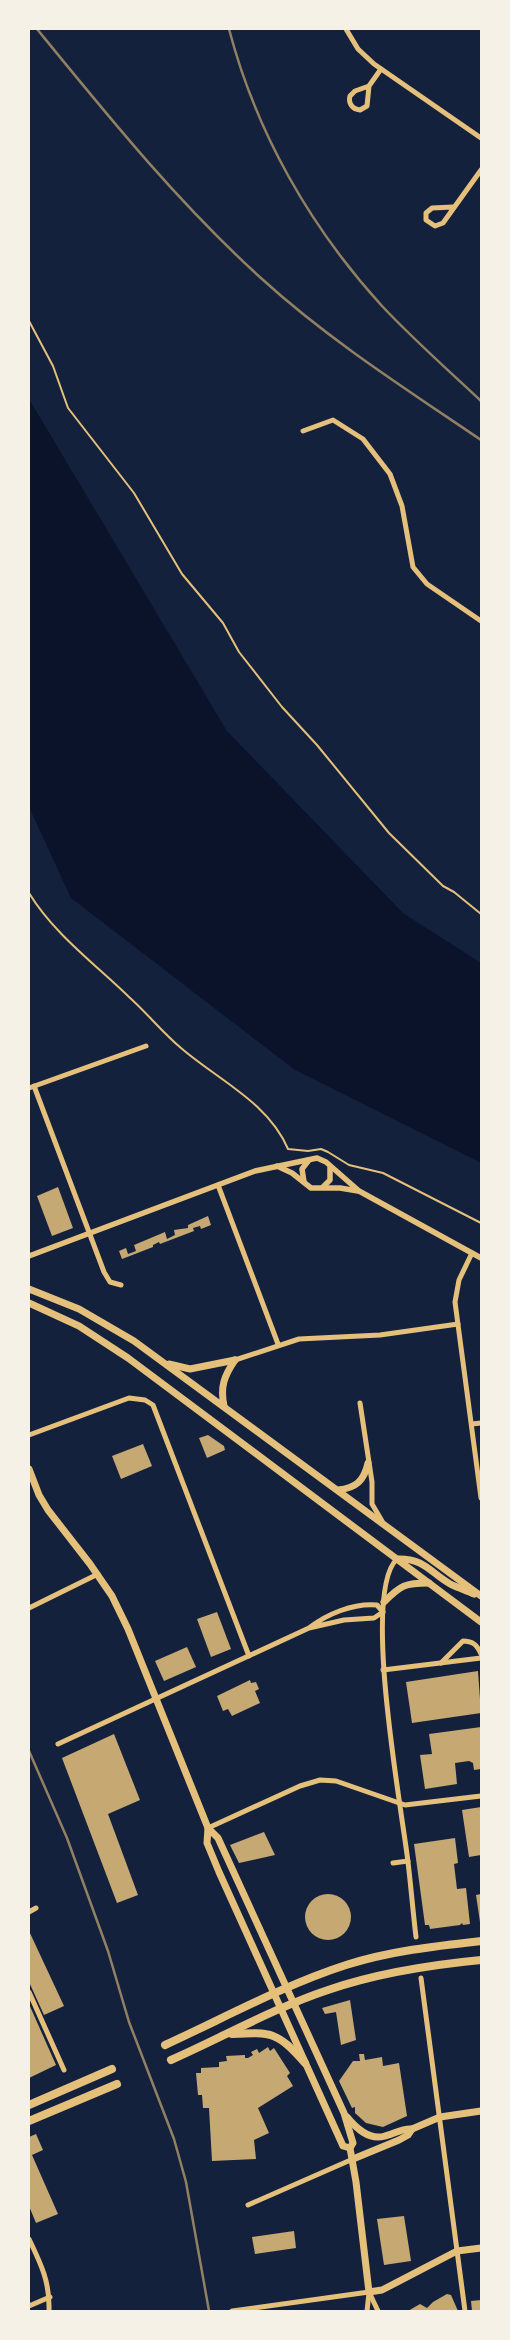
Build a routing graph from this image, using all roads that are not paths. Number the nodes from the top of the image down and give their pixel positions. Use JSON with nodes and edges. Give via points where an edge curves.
{"nodes":[{"id":1,"x":346,"y":29,"type":"edge"},
{"id":2,"x":381,"y":69,"type":"junction"},
{"id":3,"x":369,"y":86,"type":"junction"},
{"id":4,"x":481,"y":138,"type":"edge"},
{"id":5,"x":481,"y":170,"type":"edge"},
{"id":6,"x":452,"y":207,"type":"junction"},
{"id":7,"x":302,"y":432,"type":"dead end"},
{"id":8,"x":481,"y":621,"type":"edge"},
{"id":9,"x":146,"y":1046,"type":"dead end"},
{"id":10,"x":31,"y":1087,"type":"edge"},
{"id":11,"x":311,"y":1159,"type":"junction"},
{"id":12,"x":328,"y":1164,"type":"junction"},
{"id":13,"x":277,"y":1166,"type":"junction"},
{"id":14,"x":304,"y":1182,"type":"junction"},
{"id":15,"x":218,"y":1185,"type":"junction"},
{"id":16,"x":321,"y":1188,"type":"junction"},
{"id":17,"x":359,"y":1191,"type":"junction"},
{"id":18,"x":90,"y":1234,"type":"junction"},
{"id":19,"x":472,"y":1254,"type":"junction"},
{"id":20,"x":29,"y":1256,"type":"edge"},
{"id":21,"x":481,"y":1258,"type":"edge"},
{"id":22,"x":121,"y":1284,"type":"dead end"},
{"id":23,"x":29,"y":1289,"type":"edge"},
{"id":24,"x":29,"y":1303,"type":"edge"},
{"id":25,"x":458,"y":1324,"type":"junction"},
{"id":26,"x":278,"y":1344,"type":"junction"},
{"id":27,"x":235,"y":1360,"type":"junction"},
{"id":28,"x":166,"y":1363,"type":"junction"},
{"id":29,"x":360,"y":1403,"type":"dead end"},
{"id":30,"x":224,"y":1406,"type":"junction"},
{"id":31,"x":481,"y":1423,"type":"edge"},
{"id":32,"x":472,"y":1424,"type":"junction"},
{"id":33,"x":29,"y":1436,"type":"edge"},
{"id":34,"x":368,"y":1463,"type":"junction"},
{"id":35,"x":29,"y":1469,"type":"edge"},
{"id":36,"x":338,"y":1490,"type":"junction"},
{"id":37,"x":481,"y":1498,"type":"edge"},
{"id":38,"x":382,"y":1521,"type":"junction"},
{"id":39,"x":397,"y":1559,"type":"junction"},
{"id":40,"x":98,"y":1574,"type":"junction"},
{"id":41,"x":429,"y":1583,"type":"junction"},
{"id":42,"x":481,"y":1596,"type":"edge"},
{"id":43,"x":384,"y":1602,"type":"junction"},
{"id":44,"x":29,"y":1608,"type":"edge"},
{"id":45,"x":383,"y":1612,"type":"junction"},
{"id":46,"x":480,"y":1622,"type":"edge"},
{"id":47,"x":309,"y":1628,"type":"junction"},
{"id":48,"x":481,"y":1654,"type":"edge"},
{"id":49,"x":250,"y":1656,"type":"junction"},
{"id":50,"x":481,"y":1658,"type":"edge"},
{"id":51,"x":441,"y":1663,"type":"junction"},
{"id":52,"x":383,"y":1670,"type":"junction"},
{"id":53,"x":156,"y":1699,"type":"junction"},
{"id":54,"x":58,"y":1744,"type":"dead end"},
{"id":55,"x":481,"y":1796,"type":"edge"},
{"id":56,"x":400,"y":1804,"type":"junction"},
{"id":57,"x":208,"y":1828,"type":"junction"},
{"id":58,"x":408,"y":1862,"type":"junction"},
{"id":59,"x":393,"y":1863,"type":"dead end"},
{"id":60,"x":36,"y":1908,"type":"dead end"},
{"id":61,"x":29,"y":1912,"type":"edge"},
{"id":62,"x":416,"y":1937,"type":"dead end"},
{"id":63,"x":481,"y":1941,"type":"edge"},
{"id":64,"x":481,"y":1960,"type":"edge"},
{"id":65,"x":421,"y":1978,"type":"dead end"},
{"id":66,"x":287,"y":1989,"type":"junction"},
{"id":67,"x":29,"y":1992,"type":"edge"},
{"id":68,"x":274,"y":1995,"type":"junction"},
{"id":69,"x":294,"y":2003,"type":"junction"},
{"id":70,"x":280,"y":2009,"type":"junction"},
{"id":71,"x":227,"y":2034,"type":"junction"},
{"id":72,"x":165,"y":2045,"type":"dead end"},
{"id":73,"x":171,"y":2060,"type":"dead end"},
{"id":74,"x":305,"y":2063,"type":"junction"},
{"id":75,"x":112,"y":2069,"type":"dead end"},
{"id":76,"x":64,"y":2070,"type":"dead end"},
{"id":77,"x":117,"y":2084,"type":"dead end"},
{"id":78,"x":29,"y":2105,"type":"edge"},
{"id":79,"x":481,"y":2110,"type":"edge"},
{"id":80,"x":344,"y":2113,"type":"junction"},
{"id":81,"x":440,"y":2117,"type":"junction"},
{"id":82,"x":29,"y":2121,"type":"edge"},
{"id":83,"x":412,"y":2129,"type":"junction"},
{"id":84,"x":350,"y":2148,"type":"junction"},
{"id":85,"x":353,"y":2159,"type":"junction"},
{"id":86,"x":248,"y":2205,"type":"dead end"},
{"id":87,"x":29,"y":2239,"type":"edge"},
{"id":88,"x":481,"y":2248,"type":"edge"},
{"id":89,"x":457,"y":2251,"type":"junction"},
{"id":90,"x":369,"y":2292,"type":"junction"},
{"id":91,"x":50,"y":2297,"type":"junction"},
{"id":92,"x":29,"y":2306,"type":"edge"},
{"id":93,"x":49,"y":2311,"type":"edge"},
{"id":94,"x":232,"y":2311,"type":"edge"},
{"id":95,"x":367,"y":2311,"type":"edge"},
{"id":96,"x":378,"y":2311,"type":"edge"},
{"id":97,"x":465,"y":2311,"type":"edge"}],
"edges":[{"from":1,"to":2,"type":"street","via":[[368,60]]},
{"from":2,"to":3,"type":"street"},
{"from":2,"to":4,"type":"street"},
{"from":3,"to":3,"type":"street","via":[[350,96],[354,108],[360,110],[367,106]]},
{"from":5,"to":6,"type":"street","via":[[464,196]]},
{"from":6,"to":6,"type":"street","via":[[439,226],[431,226],[426,220],[426,213],[432,208]]},
{"from":7,"to":8,"type":"street","via":[[333,420],[363,439],[390,474],[402,506],[413,567],[427,584]]},
{"from":9,"to":10,"type":"street"},
{"from":10,"to":18,"type":"street"},
{"from":11,"to":12,"type":"street","via":[[319,1158]]},
{"from":11,"to":13,"type":"street"},
{"from":11,"to":14,"type":"street","via":[[302,1169]]},
{"from":12,"to":16,"type":"street","via":[[331,1178]]},
{"from":12,"to":17,"type":"street"},
{"from":13,"to":14,"type":"street"},
{"from":13,"to":15,"type":"street"},
{"from":14,"to":16,"type":"street","via":[[311,1188]]},
{"from":15,"to":18,"type":"street"},
{"from":15,"to":26,"type":"street"},
{"from":16,"to":17,"type":"street"},
{"from":17,"to":19,"type":"street"},
{"from":18,"to":20,"type":"street"},
{"from":18,"to":22,"type":"street","via":[[110,1282]]},
{"from":19,"to":21,"type":"street"},
{"from":19,"to":25,"type":"street","via":[[457,1286]]},
{"from":23,"to":28,"type":"main road","via":[[95,1316]]},
{"from":24,"to":39,"type":"main road","via":[[105,1342]]},
{"from":25,"to":26,"type":"street","via":[[380,1335],[299,1339]]},
{"from":25,"to":32,"type":"street"},
{"from":26,"to":27,"type":"street"},
{"from":27,"to":28,"type":"main road","via":[[190,1369]]},
{"from":27,"to":30,"type":"main road","via":[[223,1379]]},
{"from":28,"to":30,"type":"main road"},
{"from":29,"to":34,"type":"street"},
{"from":30,"to":36,"type":"main road"},
{"from":31,"to":32,"type":"street"},
{"from":32,"to":37,"type":"street"},
{"from":33,"to":49,"type":"street","via":[[129,1398],[145,1400],[153,1405]]},
{"from":34,"to":36,"type":"main road","via":[[359,1483]]},
{"from":34,"to":38,"type":"street","via":[[372,1504]]},
{"from":35,"to":40,"type":"main road","via":[[48,1510]]},
{"from":36,"to":38,"type":"main road"},
{"from":38,"to":42,"type":"main road"},
{"from":39,"to":41,"type":"main road"},
{"from":39,"to":42,"type":"main road","via":[[420,1562],[452,1585]]},
{"from":39,"to":43,"type":"street","via":[[388,1575]]},
{"from":40,"to":44,"type":"street"},
{"from":40,"to":53,"type":"main road","via":[[128,1629]]},
{"from":41,"to":43,"type":"main road","via":[[408,1583]]},
{"from":41,"to":46,"type":"main road"},
{"from":43,"to":45,"type":"street"},
{"from":45,"to":47,"type":"street","via":[[374,1618],[344,1620]]},
{"from":45,"to":47,"type":"street","via":[[376,1605],[367,1604],[335,1613]]},
{"from":45,"to":52,"type":"street"},
{"from":47,"to":49,"type":"street"},
{"from":48,"to":51,"type":"street","via":[[477,1646],[463,1641]]},
{"from":49,"to":53,"type":"street"},
{"from":50,"to":51,"type":"street"},
{"from":51,"to":52,"type":"street"},
{"from":52,"to":56,"type":"street"},
{"from":53,"to":54,"type":"street"},
{"from":53,"to":57,"type":"main road"},
{"from":55,"to":56,"type":"street"},
{"from":56,"to":57,"type":"street","via":[[336,1781],[320,1780]]},
{"from":56,"to":58,"type":"street"},
{"from":57,"to":66,"type":"main road","via":[[218,1838]]},
{"from":57,"to":68,"type":"main road","via":[[210,1850]]},
{"from":58,"to":59,"type":"street"},
{"from":58,"to":62,"type":"street"},
{"from":60,"to":61,"type":"street"},
{"from":63,"to":66,"type":"main road","via":[[417,1949],[367,1960],[332,1970]]},
{"from":64,"to":69,"type":"main road","via":[[386,1974],[336,1987]]},
{"from":65,"to":81,"type":"street"},
{"from":66,"to":68,"type":"main road"},
{"from":66,"to":69,"type":"main road"},
{"from":67,"to":76,"type":"street"},
{"from":68,"to":70,"type":"main road"},
{"from":68,"to":72,"type":"main road"},
{"from":69,"to":70,"type":"main road"},
{"from":69,"to":80,"type":"main road"},
{"from":70,"to":71,"type":"main road"},
{"from":70,"to":74,"type":"main road"},
{"from":71,"to":73,"type":"main road"},
{"from":71,"to":74,"type":"main road","via":[[273,2034],[285,2040]]},
{"from":74,"to":84,"type":"main road","via":[[343,2146]]},
{"from":75,"to":78,"type":"main road"},
{"from":77,"to":82,"type":"main road"},
{"from":79,"to":81,"type":"main road"},
{"from":80,"to":83,"type":"main road","via":[[354,2126],[368,2135],[385,2136],[404,2128]]},
{"from":80,"to":84,"type":"main road","via":[[353,2143]]},
{"from":81,"to":83,"type":"main road"},
{"from":81,"to":89,"type":"street"},
{"from":83,"to":85,"type":"main road","via":[[408,2135]]},
{"from":84,"to":85,"type":"main road"},
{"from":85,"to":86,"type":"street"},
{"from":85,"to":90,"type":"main road"},
{"from":87,"to":91,"type":"street","via":[[46,2276]]},
{"from":88,"to":89,"type":"main road"},
{"from":89,"to":90,"type":"main road","via":[[382,2290]]},
{"from":89,"to":97,"type":"street"},
{"from":90,"to":94,"type":"street"},
{"from":90,"to":95,"type":"street"},
{"from":90,"to":96,"type":"street"},
{"from":91,"to":92,"type":"street"},
{"from":91,"to":93,"type":"street"}]}
